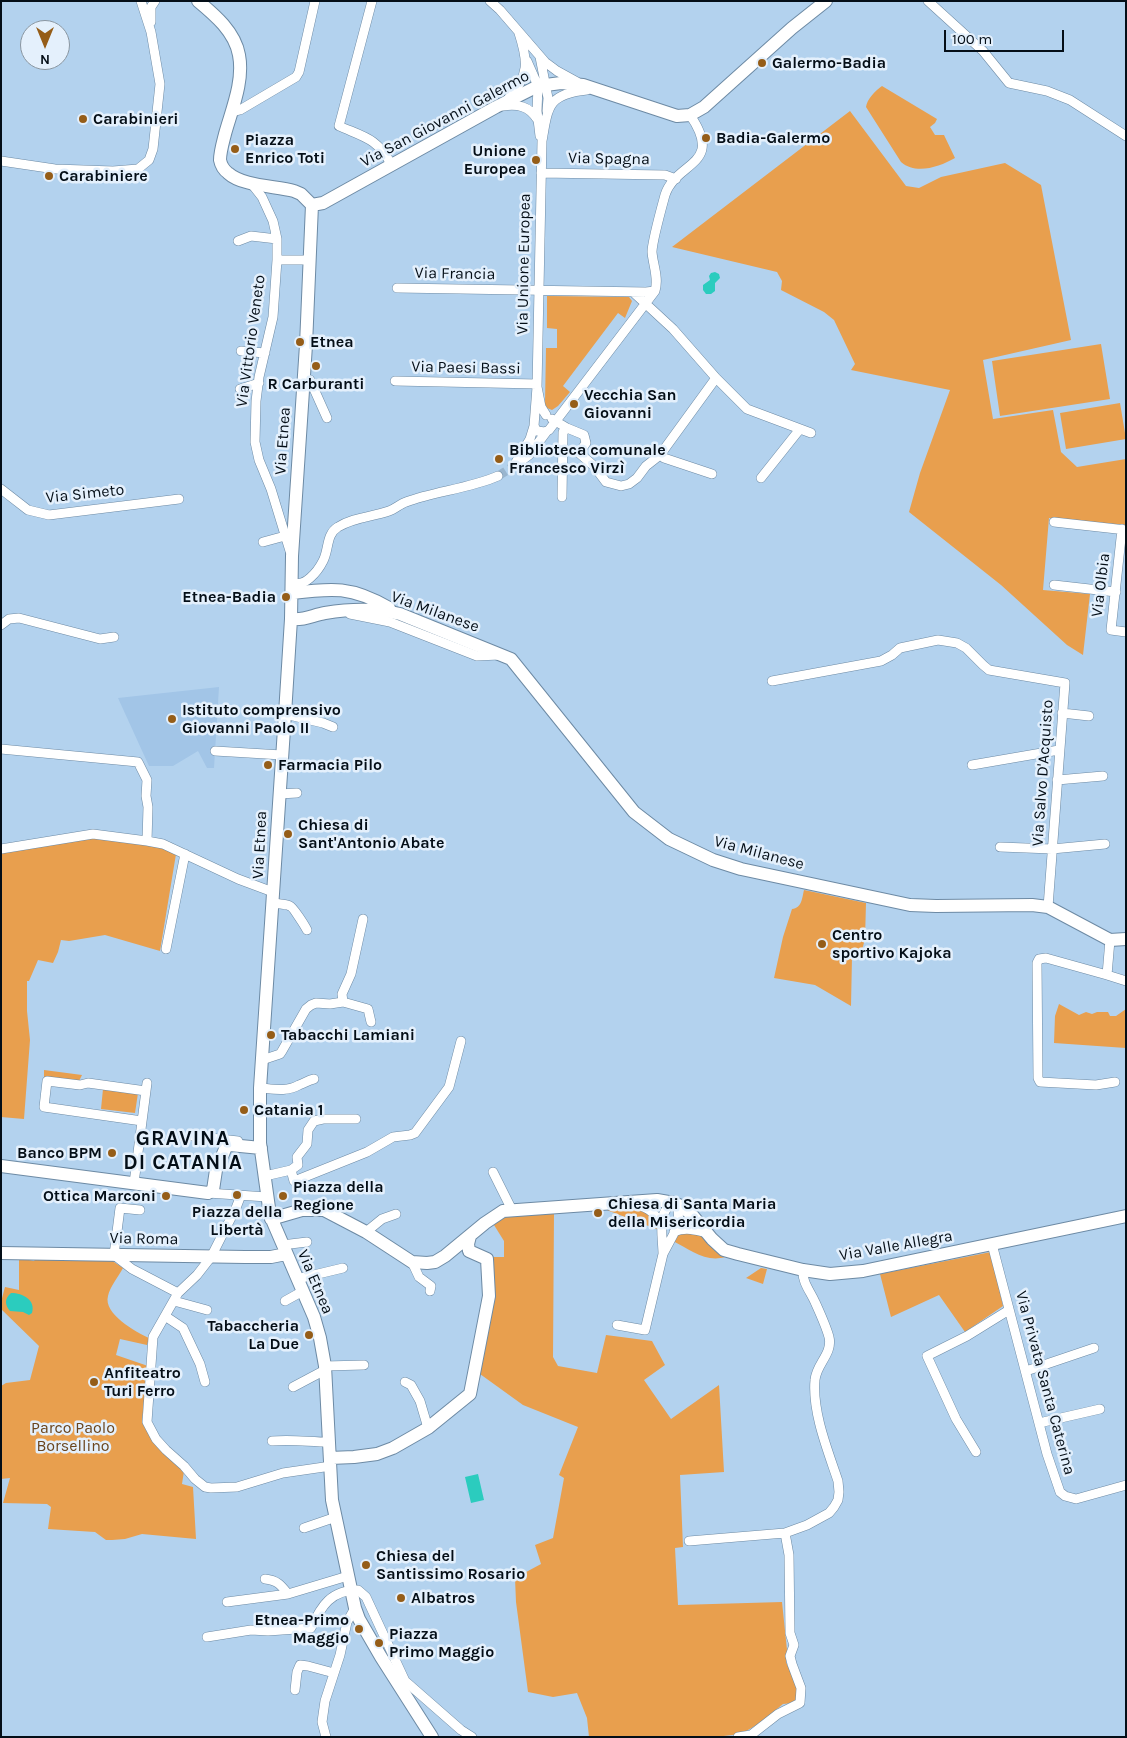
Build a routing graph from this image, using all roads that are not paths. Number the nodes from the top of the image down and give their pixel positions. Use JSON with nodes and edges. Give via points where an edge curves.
{"nodes":[{"id":1,"x":141,"y":1,"type":"edge"},
{"id":2,"x":155,"y":1,"type":"edge"},
{"id":3,"x":198,"y":1,"type":"edge"},
{"id":4,"x":315,"y":1,"type":"edge"},
{"id":5,"x":372,"y":1,"type":"edge"},
{"id":6,"x":490,"y":1,"type":"edge"},
{"id":7,"x":826,"y":1,"type":"edge"},
{"id":8,"x":928,"y":1,"type":"edge"},
{"id":9,"x":518,"y":30,"type":"junction"},
{"id":10,"x":151,"y":32,"type":"junction"},
{"id":11,"x":539,"y":56,"type":"junction"},
{"id":12,"x":527,"y":61,"type":"junction"},
{"id":13,"x":542,"y":86,"type":"junction"},
{"id":14,"x":589,"y":87,"type":"junction"},
{"id":15,"x":500,"y":105,"type":"junction"},
{"id":16,"x":547,"y":111,"type":"junction"},
{"id":17,"x":232,"y":112,"type":"junction"},
{"id":18,"x":690,"y":115,"type":"junction"},
{"id":19,"x":538,"y":120,"type":"junction"},
{"id":20,"x":1126,"y":136,"type":"edge"},
{"id":21,"x":542,"y":141,"type":"junction"},
{"id":22,"x":1,"y":161,"type":"edge"},
{"id":23,"x":391,"y":164,"type":"junction"},
{"id":24,"x":541,"y":173,"type":"junction"},
{"id":25,"x":676,"y":178,"type":"junction"},
{"id":26,"x":250,"y":183,"type":"junction"},
{"id":27,"x":277,"y":187,"type":"junction"},
{"id":28,"x":330,"y":196,"type":"junction"},
{"id":29,"x":312,"y":205,"type":"junction"},
{"id":30,"x":277,"y":239,"type":"junction"},
{"id":31,"x":238,"y":241,"type":"dead end"},
{"id":32,"x":278,"y":260,"type":"junction"},
{"id":33,"x":310,"y":260,"type":"junction"},
{"id":34,"x":397,"y":288,"type":"dead end"},
{"id":35,"x":539,"y":291,"type":"junction"},
{"id":36,"x":655,"y":291,"type":"junction"},
{"id":37,"x":634,"y":292,"type":"junction"},
{"id":38,"x":644,"y":304,"type":"junction"},
{"id":39,"x":241,"y":351,"type":"dead end"},
{"id":40,"x":265,"y":353,"type":"junction"},
{"id":41,"x":716,"y":378,"type":"junction"},
{"id":42,"x":303,"y":380,"type":"junction"},
{"id":43,"x":395,"y":382,"type":"dead end"},
{"id":44,"x":258,"y":384,"type":"junction"},
{"id":45,"x":537,"y":386,"type":"junction"},
{"id":46,"x":240,"y":389,"type":"dead end"},
{"id":47,"x":327,"y":418,"type":"dead end"},
{"id":48,"x":535,"y":422,"type":"junction"},
{"id":49,"x":550,"y":422,"type":"junction"},
{"id":50,"x":567,"y":428,"type":"junction"},
{"id":51,"x":800,"y":429,"type":"junction"},
{"id":52,"x":811,"y":433,"type":"dead end"},
{"id":53,"x":660,"y":455,"type":"junction"},
{"id":54,"x":712,"y":474,"type":"dead end"},
{"id":55,"x":498,"y":476,"type":"tunnel mouth"},
{"id":56,"x":761,"y":478,"type":"dead end"},
{"id":57,"x":1,"y":489,"type":"edge"},
{"id":58,"x":562,"y":496,"type":"dead end"},
{"id":59,"x":179,"y":499,"type":"dead end"},
{"id":60,"x":1054,"y":522,"type":"dead end"},
{"id":61,"x":1124,"y":530,"type":"edge"},
{"id":62,"x":285,"y":536,"type":"junction"},
{"id":63,"x":263,"y":542,"type":"dead end"},
{"id":64,"x":292,"y":556,"type":"junction"},
{"id":65,"x":1054,"y":585,"type":"dead end"},
{"id":66,"x":299,"y":587,"type":"junction"},
{"id":67,"x":1116,"y":592,"type":"junction"},
{"id":68,"x":337,"y":612,"type":"junction"},
{"id":69,"x":400,"y":614,"type":"junction"},
{"id":70,"x":291,"y":619,"type":"junction"},
{"id":71,"x":1,"y":625,"type":"edge"},
{"id":72,"x":1126,"y":632,"type":"edge"},
{"id":73,"x":114,"y":637,"type":"dead end"},
{"id":74,"x":503,"y":655,"type":"junction"},
{"id":75,"x":772,"y":681,"type":"dead end"},
{"id":76,"x":1062,"y":713,"type":"junction"},
{"id":77,"x":285,"y":714,"type":"junction"},
{"id":78,"x":1089,"y":716,"type":"dead end"},
{"id":79,"x":333,"y":727,"type":"dead end"},
{"id":80,"x":1,"y":749,"type":"edge"},
{"id":81,"x":1059,"y":750,"type":"junction"},
{"id":82,"x":215,"y":751,"type":"dead end"},
{"id":83,"x":282,"y":755,"type":"junction"},
{"id":84,"x":972,"y":765,"type":"dead end"},
{"id":85,"x":1103,"y":776,"type":"dead end"},
{"id":86,"x":1057,"y":780,"type":"junction"},
{"id":87,"x":298,"y":793,"type":"dead end"},
{"id":88,"x":279,"y":794,"type":"junction"},
{"id":89,"x":147,"y":840,"type":"junction"},
{"id":90,"x":1105,"y":844,"type":"dead end"},
{"id":91,"x":1000,"y":847,"type":"dead end"},
{"id":92,"x":1052,"y":849,"type":"junction"},
{"id":93,"x":1,"y":850,"type":"edge"},
{"id":94,"x":185,"y":854,"type":"junction"},
{"id":95,"x":273,"y":897,"type":"junction"},
{"id":96,"x":1048,"y":906,"type":"junction"},
{"id":97,"x":363,"y":919,"type":"dead end"},
{"id":98,"x":307,"y":930,"type":"dead end"},
{"id":99,"x":1126,"y":939,"type":"edge"},
{"id":100,"x":1110,"y":940,"type":"junction"},
{"id":101,"x":166,"y":949,"type":"dead end"},
{"id":102,"x":1107,"y":975,"type":"junction"},
{"id":103,"x":1126,"y":981,"type":"edge"},
{"id":104,"x":343,"y":1002,"type":"junction"},
{"id":105,"x":371,"y":1022,"type":"dead end"},
{"id":106,"x":461,"y":1041,"type":"dead end"},
{"id":107,"x":262,"y":1060,"type":"junction"},
{"id":108,"x":314,"y":1079,"type":"dead end"},
{"id":109,"x":1115,"y":1082,"type":"dead end"},
{"id":110,"x":260,"y":1088,"type":"junction"},
{"id":111,"x":356,"y":1119,"type":"dead end"},
{"id":112,"x":142,"y":1121,"type":"junction"},
{"id":113,"x":192,"y":1136,"type":"dead end"},
{"id":114,"x":261,"y":1145,"type":"junction"},
{"id":115,"x":1,"y":1166,"type":"edge"},
{"id":116,"x":290,"y":1170,"type":"junction"},
{"id":117,"x":492,"y":1172,"type":"dead end"},
{"id":118,"x":265,"y":1176,"type":"junction"},
{"id":119,"x":134,"y":1183,"type":"junction"},
{"id":120,"x":208,"y":1193,"type":"junction"},
{"id":121,"x":241,"y":1195,"type":"junction"},
{"id":122,"x":267,"y":1197,"type":"junction"},
{"id":123,"x":626,"y":1201,"type":"junction"},
{"id":124,"x":674,"y":1203,"type":"junction"},
{"id":125,"x":140,"y":1210,"type":"dead end"},
{"id":126,"x":512,"y":1210,"type":"junction"},
{"id":127,"x":396,"y":1214,"type":"dead end"},
{"id":128,"x":1126,"y":1216,"type":"edge"},
{"id":129,"x":271,"y":1219,"type":"junction"},
{"id":130,"x":662,"y":1227,"type":"junction"},
{"id":131,"x":366,"y":1232,"type":"junction"},
{"id":132,"x":674,"y":1232,"type":"junction"},
{"id":133,"x":707,"y":1233,"type":"junction"},
{"id":134,"x":470,"y":1236,"type":"junction"},
{"id":135,"x":308,"y":1242,"type":"dead end"},
{"id":136,"x":992,"y":1244,"type":"junction"},
{"id":137,"x":284,"y":1249,"type":"junction"},
{"id":138,"x":1,"y":1252,"type":"edge"},
{"id":139,"x":472,"y":1254,"type":"junction"},
{"id":140,"x":663,"y":1254,"type":"junction"},
{"id":141,"x":445,"y":1256,"type":"junction"},
{"id":142,"x":211,"y":1257,"type":"junction"},
{"id":143,"x":121,"y":1258,"type":"junction"},
{"id":144,"x":412,"y":1262,"type":"junction"},
{"id":145,"x":343,"y":1268,"type":"dead end"},
{"id":146,"x":808,"y":1271,"type":"junction"},
{"id":147,"x":297,"y":1279,"type":"junction"},
{"id":148,"x":303,"y":1291,"type":"junction"},
{"id":149,"x":430,"y":1291,"type":"dead end"},
{"id":150,"x":176,"y":1297,"type":"junction"},
{"id":151,"x":285,"y":1301,"type":"dead end"},
{"id":152,"x":207,"y":1310,"type":"dead end"},
{"id":153,"x":1009,"y":1310,"type":"junction"},
{"id":154,"x":166,"y":1316,"type":"junction"},
{"id":155,"x":617,"y":1325,"type":"dead end"},
{"id":156,"x":1094,"y":1348,"type":"dead end"},
{"id":157,"x":364,"y":1365,"type":"dead end"},
{"id":158,"x":325,"y":1368,"type":"junction"},
{"id":159,"x":1026,"y":1372,"type":"junction"},
{"id":160,"x":205,"y":1382,"type":"dead end"},
{"id":161,"x":405,"y":1382,"type":"dead end"},
{"id":162,"x":293,"y":1387,"type":"dead end"},
{"id":163,"x":1100,"y":1409,"type":"dead end"},
{"id":164,"x":1039,"y":1424,"type":"junction"},
{"id":165,"x":428,"y":1428,"type":"junction"},
{"id":166,"x":272,"y":1441,"type":"dead end"},
{"id":167,"x":329,"y":1442,"type":"junction"},
{"id":168,"x":976,"y":1452,"type":"dead end"},
{"id":169,"x":330,"y":1462,"type":"junction"},
{"id":170,"x":1126,"y":1485,"type":"edge"},
{"id":171,"x":336,"y":1517,"type":"junction"},
{"id":172,"x":304,"y":1528,"type":"dead end"},
{"id":173,"x":785,"y":1533,"type":"junction"},
{"id":174,"x":689,"y":1541,"type":"dead end"},
{"id":175,"x":348,"y":1576,"type":"junction"},
{"id":176,"x":265,"y":1579,"type":"dead end"},
{"id":177,"x":352,"y":1590,"type":"junction"},
{"id":178,"x":288,"y":1594,"type":"junction"},
{"id":179,"x":227,"y":1602,"type":"dead end"},
{"id":180,"x":355,"y":1608,"type":"junction"},
{"id":181,"x":206,"y":1637,"type":"dead end"},
{"id":182,"x":334,"y":1673,"type":"junction"},
{"id":183,"x":295,"y":1690,"type":"dead end"},
{"id":184,"x":326,"y":1737,"type":"edge"},
{"id":185,"x":432,"y":1737,"type":"edge"},
{"id":186,"x":472,"y":1737,"type":"edge"},
{"id":187,"x":738,"y":1737,"type":"edge"}],
"edges":[{"from":1,"to":10,"type":"street"},
{"from":2,"to":10,"type":"street","via":[[151,7]]},
{"from":3,"to":17,"type":"main road","via":[[224,26],[239,54],[238,89]]},
{"from":4,"to":17,"type":"street","via":[[296,77]]},
{"from":5,"to":23,"type":"street","via":[[339,126],[371,140],[381,148]]},
{"from":6,"to":9,"type":"street"},
{"from":7,"to":18,"type":"main road","via":[[704,107]]},
{"from":8,"to":20,"type":"street","via":[[983,51],[1009,83],[1061,96]]},
{"from":9,"to":11,"type":"street"},
{"from":9,"to":12,"type":"street"},
{"from":10,"to":22,"type":"street","via":[[160,95],[153,154],[146,164],[134,170],[86,170]]},
{"from":11,"to":13,"type":"street"},
{"from":11,"to":14,"type":"street","via":[[557,71]]},
{"from":12,"to":13,"type":"street"},
{"from":12,"to":15,"type":"street","via":[[520,82]]},
{"from":13,"to":14,"type":"main road","name":"Via San Giovanni Galermo","via":[[561,83]]},
{"from":13,"to":15,"type":"main road","name":"Via San Giovanni Galermo"},
{"from":13,"to":16,"type":"street","via":[[548,98]]},
{"from":13,"to":19,"type":"street"},
{"from":14,"to":16,"type":"street","via":[[566,93]]},
{"from":14,"to":18,"type":"main road","name":"Via San Giovanni Galermo","via":[[677,116]]},
{"from":15,"to":19,"type":"street","via":[[523,106]]},
{"from":15,"to":23,"type":"main road","name":"Via San Giovanni Galermo"},
{"from":16,"to":21,"type":"street"},
{"from":17,"to":26,"type":"main road","via":[[222,146],[221,165],[229,175]]},
{"from":18,"to":25,"type":"street","via":[[701,140],[701,152],[696,161]]},
{"from":19,"to":21,"type":"street"},
{"from":21,"to":24,"type":"street","name":"Via Unione Europea"},
{"from":23,"to":28,"type":"main road","name":"Via San Giovanni Galermo"},
{"from":24,"to":25,"type":"street","name":"Via Spagna","via":[[665,175]]},
{"from":24,"to":35,"type":"street","name":"Via Unione Europea"},
{"from":25,"to":36,"type":"street","via":[[669,186],[652,250],[657,284]]},
{"from":26,"to":27,"type":"main road"},
{"from":26,"to":30,"type":"street","name":"Via Vittorio Veneto","via":[[267,206]]},
{"from":27,"to":28,"type":"main road","via":[[297,187]]},
{"from":27,"to":29,"type":"main road","via":[[301,194]]},
{"from":28,"to":29,"type":"main road","name":"Via San Giovanni Galermo","via":[[316,200]]},
{"from":29,"to":33,"type":"main road","name":"Via Etnea"},
{"from":30,"to":31,"type":"street","via":[[251,236]]},
{"from":30,"to":32,"type":"street","name":"Via Vittorio Veneto"},
{"from":32,"to":33,"type":"street"},
{"from":32,"to":40,"type":"street","name":"Via Vittorio Veneto","via":[[273,317]]},
{"from":33,"to":42,"type":"main road","name":"Via Etnea"},
{"from":34,"to":35,"type":"street","name":"Via Francia"},
{"from":35,"to":37,"type":"street","name":"Via Francia"},
{"from":35,"to":45,"type":"street","name":"Via Unione Europea"},
{"from":36,"to":37,"type":"street","name":"Via Francia"},
{"from":36,"to":38,"type":"street"},
{"from":37,"to":38,"type":"street"},
{"from":38,"to":41,"type":"street","via":[[672,329]]},
{"from":38,"to":49,"type":"street"},
{"from":39,"to":40,"type":"street"},
{"from":40,"to":44,"type":"street","name":"Via Vittorio Veneto"},
{"from":41,"to":51,"type":"street","via":[[748,409]]},
{"from":41,"to":53,"type":"street"},
{"from":42,"to":47,"type":"street","via":[[310,380]]},
{"from":42,"to":64,"type":"main road","name":"Via Etnea"},
{"from":43,"to":45,"type":"street","name":"Via Paesi Bassi"},
{"from":44,"to":46,"type":"street"},
{"from":44,"to":62,"type":"street","name":"Via Vittorio Veneto","via":[[256,442],[259,460]]},
{"from":45,"to":48,"type":"street"},
{"from":45,"to":49,"type":"street","via":[[541,407]]},
{"from":48,"to":49,"type":"street","via":[[540,415]]},
{"from":48,"to":49,"type":"street","via":[[539,432]]},
{"from":48,"to":49,"type":"street","via":[[530,439],[514,466],[530,455]]},
{"from":49,"to":50,"type":"street"},
{"from":50,"to":53,"type":"street","via":[[584,435],[586,443],[579,453],[611,484],[621,486],[632,482]]},
{"from":50,"to":58,"type":"street","via":[[563,432]]},
{"from":51,"to":52,"type":"street"},
{"from":51,"to":56,"type":"street"},
{"from":53,"to":54,"type":"street"},
{"from":55,"to":66,"type":"street","via":[[406,502],[336,528],[322,562]]},
{"from":57,"to":59,"type":"street","name":"Via Simeto","via":[[28,510],[49,514]]},
{"from":60,"to":61,"type":"street"},
{"from":61,"to":67,"type":"street","name":"Via Olbia"},
{"from":62,"to":63,"type":"street"},
{"from":62,"to":64,"type":"street","name":"Via Vittorio Veneto"},
{"from":64,"to":66,"type":"main road","name":"Via Etnea"},
{"from":65,"to":67,"type":"street"},
{"from":66,"to":69,"type":"main road","via":[[349,591]]},
{"from":66,"to":70,"type":"main road","name":"Via Etnea"},
{"from":67,"to":72,"type":"street","name":"Via Olbia","via":[[1111,630]]},
{"from":68,"to":69,"type":"main road","name":"Via Milanese","via":[[374,609]]},
{"from":68,"to":70,"type":"main road","name":"Via Milanese"},
{"from":68,"to":74,"type":"street","via":[[390,622],[477,656]]},
{"from":69,"to":74,"type":"main road","name":"Via Milanese"},
{"from":70,"to":77,"type":"main road","name":"Via Etnea"},
{"from":71,"to":73,"type":"street","via":[[9,619],[19,618],[100,639]]},
{"from":74,"to":96,"type":"main road","name":"Via Milanese","via":[[518,665],[634,812],[689,850],[741,869],[910,904]]},
{"from":75,"to":76,"type":"street","name":"Via Salvo D'Acquisto","via":[[881,661],[900,648],[938,640],[966,648],[989,670],[1065,683]]},
{"from":76,"to":78,"type":"street"},
{"from":76,"to":81,"type":"street","name":"Via Salvo D'Acquisto"},
{"from":77,"to":79,"type":"street"},
{"from":77,"to":83,"type":"main road","name":"Via Etnea"},
{"from":80,"to":89,"type":"street","via":[[138,762],[147,780]]},
{"from":81,"to":84,"type":"street"},
{"from":81,"to":86,"type":"street","name":"Via Salvo D'Acquisto"},
{"from":82,"to":83,"type":"street"},
{"from":83,"to":88,"type":"main road","name":"Via Etnea"},
{"from":85,"to":86,"type":"street"},
{"from":86,"to":92,"type":"street","name":"Via Salvo D'Acquisto"},
{"from":87,"to":88,"type":"street"},
{"from":88,"to":95,"type":"main road","name":"Via Etnea"},
{"from":89,"to":93,"type":"street","via":[[92,834]]},
{"from":89,"to":94,"type":"street"},
{"from":90,"to":92,"type":"street"},
{"from":91,"to":92,"type":"street"},
{"from":92,"to":96,"type":"street","name":"Via Salvo D'Acquisto"},
{"from":94,"to":95,"type":"street"},
{"from":94,"to":101,"type":"street"},
{"from":95,"to":98,"type":"street","via":[[290,906]]},
{"from":95,"to":107,"type":"main road","name":"Via Etnea"},
{"from":96,"to":100,"type":"main road","name":"Via Milanese"},
{"from":97,"to":104,"type":"street","via":[[351,974],[342,994]]},
{"from":99,"to":100,"type":"main road"},
{"from":100,"to":102,"type":"street"},
{"from":102,"to":103,"type":"street"},
{"from":102,"to":109,"type":"street","via":[[1046,958],[1039,959],[1038,1078],[1040,1082]]},
{"from":104,"to":105,"type":"street","via":[[368,1009]]},
{"from":104,"to":107,"type":"street","via":[[311,1005],[280,1054]]},
{"from":106,"to":116,"type":"street","via":[[449,1087],[415,1133],[393,1137],[367,1152],[298,1180],[294,1181]]},
{"from":107,"to":110,"type":"main road","name":"Via Etnea"},
{"from":108,"to":110,"type":"street","via":[[284,1090]]},
{"from":110,"to":114,"type":"main road","name":"Via Etnea"},
{"from":111,"to":116,"type":"street","via":[[314,1121],[308,1130],[307,1144],[297,1157],[298,1166]]},
{"from":112,"to":112,"type":"street","via":[[147,1087],[47,1081],[44,1107]]},
{"from":112,"to":119,"type":"street"},
{"from":113,"to":114,"type":"street"},
{"from":114,"to":118,"type":"main road","name":"Via Etnea"},
{"from":114,"to":120,"type":"main road","via":[[226,1147],[216,1170],[213,1190]]},
{"from":115,"to":119,"type":"main road"},
{"from":116,"to":118,"type":"street"},
{"from":117,"to":126,"type":"street"},
{"from":118,"to":122,"type":"main road","name":"Via Etnea"},
{"from":119,"to":120,"type":"main road"},
{"from":120,"to":121,"type":"street"},
{"from":121,"to":122,"type":"street"},
{"from":121,"to":142,"type":"street"},
{"from":122,"to":129,"type":"main road","name":"Via Etnea"},
{"from":123,"to":124,"type":"main road","name":"Via Valle Allegra"},
{"from":123,"to":126,"type":"main road","name":"Via Valle Allegra"},
{"from":123,"to":130,"type":"street","via":[[652,1211]]},
{"from":124,"to":130,"type":"street","via":[[664,1211]]},
{"from":124,"to":132,"type":"street","via":[[680,1220]]},
{"from":124,"to":133,"type":"main road","name":"Via Valle Allegra","via":[[693,1216]]},
{"from":125,"to":143,"type":"street","via":[[120,1208]]},
{"from":126,"to":134,"type":"main road","name":"Via Valle Allegra","via":[[496,1214]]},
{"from":127,"to":131,"type":"street"},
{"from":128,"to":136,"type":"main road","name":"Via Valle Allegra"},
{"from":129,"to":131,"type":"main road","via":[[302,1210],[324,1210]]},
{"from":129,"to":137,"type":"main road","name":"Via Etnea"},
{"from":130,"to":140,"type":"street"},
{"from":131,"to":144,"type":"main road"},
{"from":132,"to":133,"type":"street","via":[[690,1229]]},
{"from":132,"to":140,"type":"street"},
{"from":133,"to":146,"type":"main road","name":"Via Valle Allegra","via":[[724,1250]]},
{"from":134,"to":139,"type":"main road","via":[[468,1248]]},
{"from":134,"to":141,"type":"main road","name":"Via Valle Allegra"},
{"from":135,"to":137,"type":"street"},
{"from":136,"to":146,"type":"main road","name":"Via Valle Allegra","via":[[863,1271],[830,1274]]},
{"from":136,"to":153,"type":"street","name":"Via Privata Santa Caterina"},
{"from":137,"to":142,"type":"main road","name":"Via Roma","via":[[271,1257]]},
{"from":137,"to":147,"type":"main road","name":"Via Etnea"},
{"from":138,"to":143,"type":"main road","name":"Via Roma"},
{"from":139,"to":141,"type":"main road"},
{"from":139,"to":165,"type":"main road","via":[[487,1259],[489,1296],[470,1394]]},
{"from":140,"to":155,"type":"street","via":[[645,1330]]},
{"from":141,"to":144,"type":"main road","via":[[435,1262]]},
{"from":142,"to":143,"type":"main road","name":"Via Roma"},
{"from":142,"to":150,"type":"street"},
{"from":143,"to":150,"type":"street"},
{"from":144,"to":149,"type":"street","via":[[419,1277],[431,1286]]},
{"from":145,"to":147,"type":"street"},
{"from":146,"to":173,"type":"street","via":[[829,1338],[828,1351],[815,1376],[816,1400],[840,1492],[829,1513]]},
{"from":147,"to":148,"type":"main road","name":"Via Etnea"},
{"from":148,"to":151,"type":"street"},
{"from":148,"to":158,"type":"main road","name":"Via Etnea","via":[[320,1338]]},
{"from":150,"to":152,"type":"street"},
{"from":150,"to":154,"type":"street"},
{"from":153,"to":159,"type":"street","name":"Via Privata Santa Caterina"},
{"from":153,"to":168,"type":"street","via":[[927,1356],[956,1419]]},
{"from":154,"to":160,"type":"street","via":[[183,1328]]},
{"from":154,"to":169,"type":"street","via":[[153,1337],[147,1422],[156,1439],[195,1479],[211,1488],[237,1487]]},
{"from":156,"to":159,"type":"street"},
{"from":157,"to":158,"type":"street"},
{"from":158,"to":162,"type":"street"},
{"from":158,"to":167,"type":"main road","name":"Via Etnea"},
{"from":159,"to":164,"type":"street","name":"Via Privata Santa Caterina"},
{"from":161,"to":165,"type":"street","via":[[411,1385],[420,1401]]},
{"from":163,"to":164,"type":"street"},
{"from":164,"to":170,"type":"street","name":"Via Privata Santa Caterina","via":[[1060,1492],[1065,1496],[1076,1498]]},
{"from":165,"to":169,"type":"main road","via":[[376,1454]]},
{"from":166,"to":167,"type":"street"},
{"from":167,"to":169,"type":"main road","name":"Via Etnea"},
{"from":169,"to":171,"type":"main road","name":"Via Etnea"},
{"from":171,"to":172,"type":"street"},
{"from":171,"to":175,"type":"main road","name":"Via Etnea"},
{"from":173,"to":174,"type":"street"},
{"from":173,"to":187,"type":"street","via":[[789,1554],[790,1633],[794,1645],[790,1656],[801,1688],[800,1704],[786,1709],[751,1735]]},
{"from":175,"to":177,"type":"main road","name":"Via Etnea"},
{"from":175,"to":178,"type":"street"},
{"from":176,"to":178,"type":"street","via":[[274,1580]]},
{"from":177,"to":180,"type":"main road","name":"Via Etnea"},
{"from":177,"to":181,"type":"street","via":[[325,1602],[311,1628],[268,1632],[251,1630]]},
{"from":177,"to":186,"type":"street","via":[[358,1590],[366,1597],[405,1680]]},
{"from":178,"to":179,"type":"street"},
{"from":180,"to":182,"type":"street","via":[[347,1622]]},
{"from":180,"to":185,"type":"main road","name":"Via Etnea","via":[[381,1657]]},
{"from":182,"to":183,"type":"street","via":[[300,1665]]},
{"from":182,"to":184,"type":"street","via":[[323,1713]]}]}
